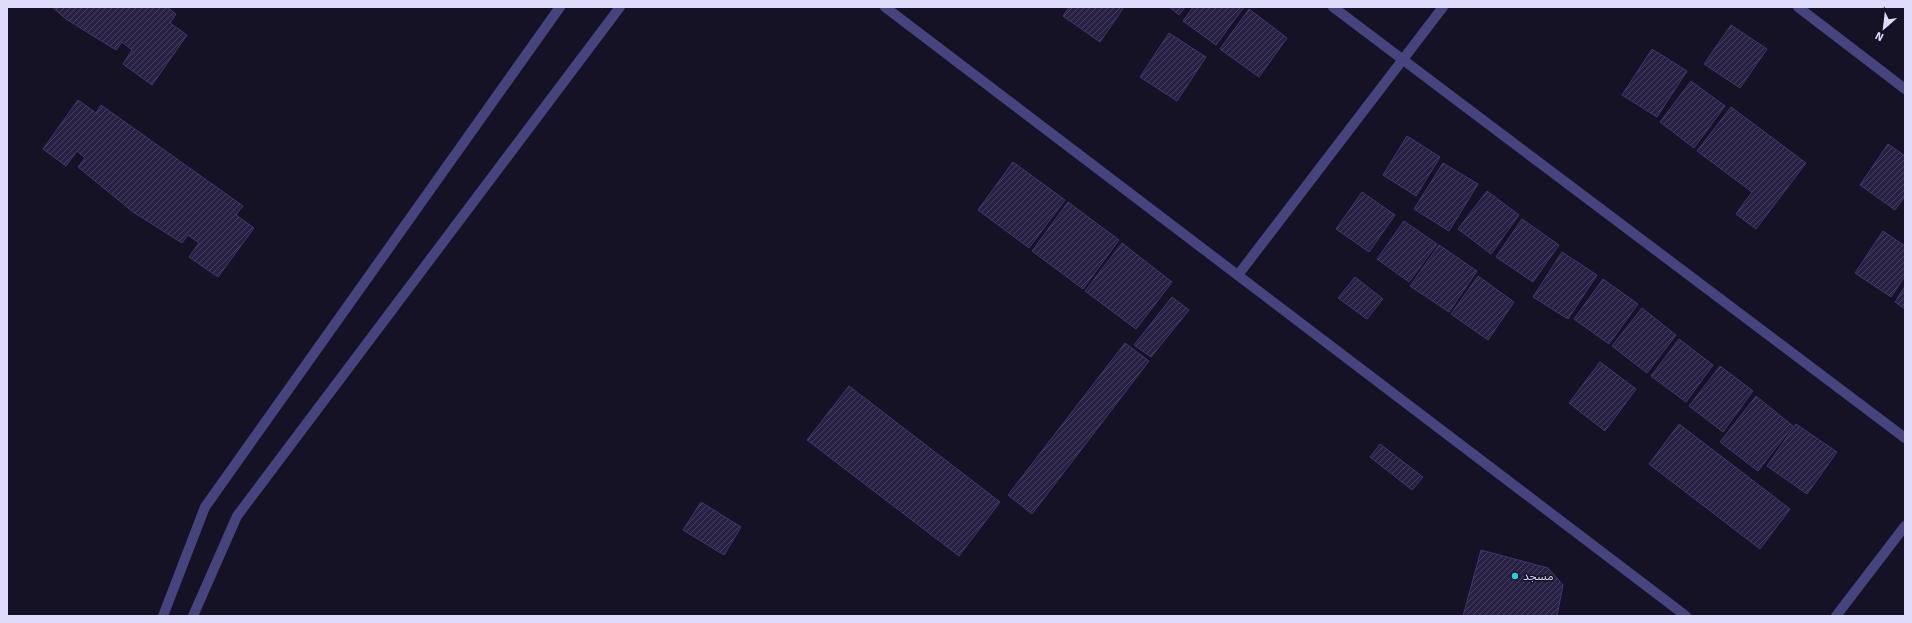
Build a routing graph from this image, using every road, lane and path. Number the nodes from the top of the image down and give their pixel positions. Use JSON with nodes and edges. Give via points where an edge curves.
{"nodes":[{"id":1,"x":560,"y":7,"type":"edge"},
{"id":2,"x":620,"y":7,"type":"edge"},
{"id":3,"x":885,"y":7,"type":"edge"},
{"id":4,"x":1333,"y":7,"type":"edge"},
{"id":5,"x":1443,"y":7,"type":"edge"},
{"id":6,"x":1798,"y":7,"type":"edge"},
{"id":7,"x":1403,"y":60,"type":"junction"},
{"id":8,"x":1905,"y":89,"type":"edge"},
{"id":9,"x":1238,"y":275,"type":"junction"},
{"id":10,"x":1905,"y":438,"type":"edge"},
{"id":11,"x":1905,"y":526,"type":"edge"},
{"id":12,"x":163,"y":616,"type":"edge"},
{"id":13,"x":193,"y":616,"type":"edge"},
{"id":14,"x":1686,"y":616,"type":"edge"},
{"id":15,"x":1836,"y":616,"type":"edge"}],
"edges":[{"from":1,"to":12,"type":"street","via":[[205,507]]},
{"from":2,"to":13,"type":"street","via":[[237,516]]},
{"from":3,"to":9,"type":"street"},
{"from":4,"to":7,"type":"street"},
{"from":5,"to":7,"type":"street"},
{"from":6,"to":8,"type":"street"},
{"from":7,"to":9,"type":"street"},
{"from":7,"to":10,"type":"street"},
{"from":9,"to":14,"type":"street"},
{"from":11,"to":15,"type":"street"}]}
